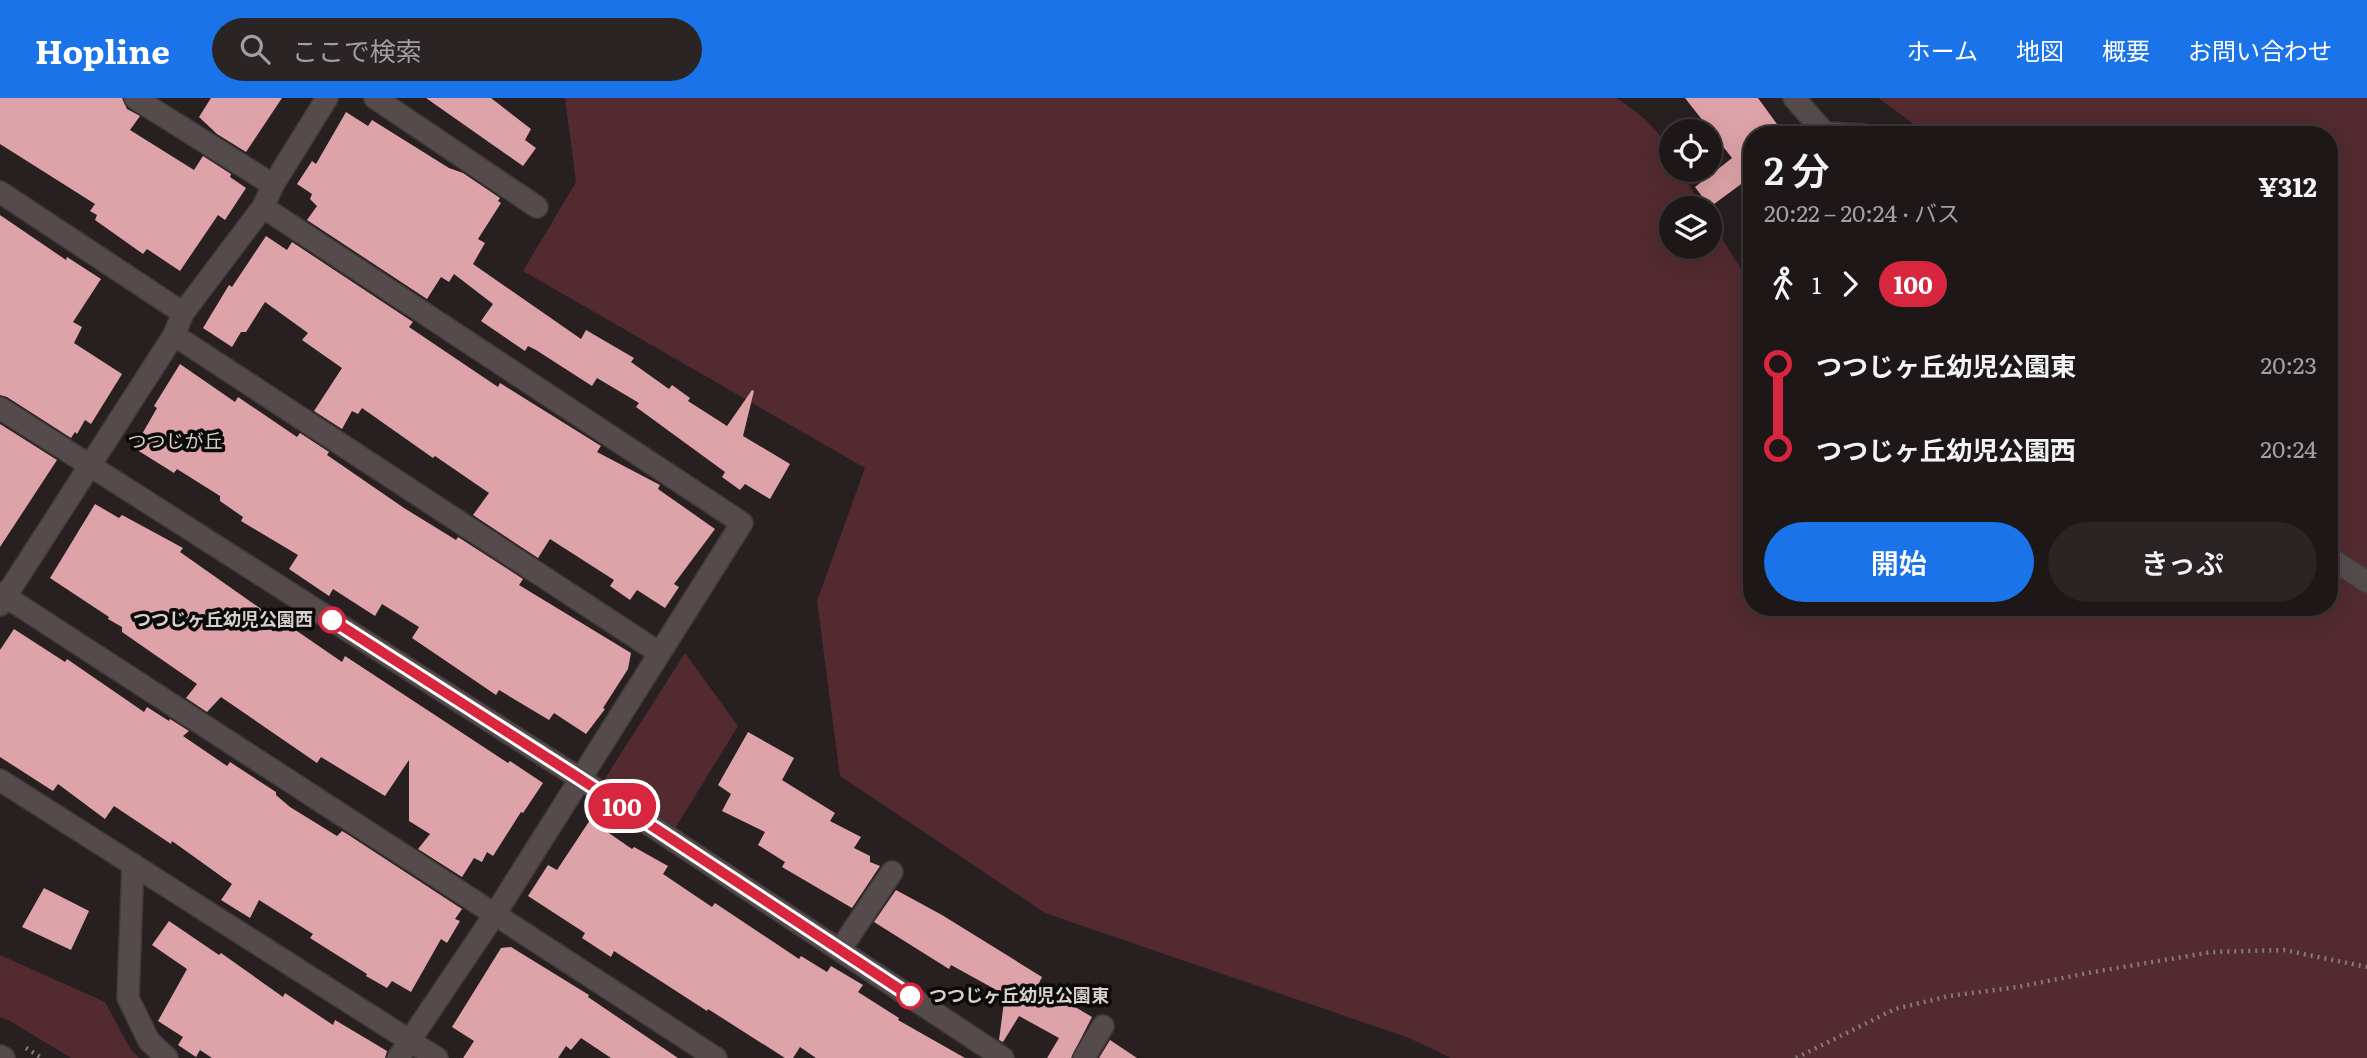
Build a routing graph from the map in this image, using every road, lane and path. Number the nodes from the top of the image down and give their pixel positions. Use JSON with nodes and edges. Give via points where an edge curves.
{"nodes":[{"id":1,"x":135,"y":98,"type":"edge"},
{"id":2,"x":327,"y":98,"type":"edge"},
{"id":3,"x":375,"y":98,"type":"edge"},
{"id":4,"x":1794,"y":98,"type":"edge"},
{"id":5,"x":1818,"y":126,"type":"edge"},
{"id":6,"x":273,"y":185,"type":"junction"},
{"id":7,"x":0,"y":192,"type":"edge"},
{"id":8,"x":263,"y":207,"type":"junction"},
{"id":9,"x":537,"y":207,"type":"dead end"},
{"id":10,"x":183,"y":313,"type":"junction"},
{"id":11,"x":174,"y":335,"type":"junction"},
{"id":12,"x":0,"y":408,"type":"edge"},
{"id":13,"x":90,"y":467,"type":"junction"},
{"id":14,"x":2338,"y":563,"type":"edge"},
{"id":15,"x":2367,"y":582,"type":"edge"},
{"id":16,"x":2,"y":598,"type":"edge"},
{"id":17,"x":658,"y":652,"type":"junction"},
{"id":18,"x":579,"y":778,"type":"junction"},
{"id":19,"x":0,"y":780,"type":"edge"},
{"id":20,"x":133,"y":864,"type":"junction"},
{"id":21,"x":892,"y":872,"type":"dead end"},
{"id":22,"x":495,"y":914,"type":"junction"},
{"id":23,"x":840,"y":950,"type":"junction"},
{"id":24,"x":2367,"y":967,"type":"edge"},
{"id":25,"x":1103,"y":1026,"type":"dead end"},
{"id":26,"x":404,"y":1049,"type":"edge"},
{"id":27,"x":167,"y":1058,"type":"edge"},
{"id":28,"x":437,"y":1058,"type":"edge"},
{"id":29,"x":716,"y":1058,"type":"edge"},
{"id":30,"x":1003,"y":1058,"type":"edge"},
{"id":31,"x":1084,"y":1058,"type":"edge"},
{"id":32,"x":1796,"y":1058,"type":"edge"}],
"edges":[{"from":1,"to":6,"type":"street"},
{"from":2,"to":6,"type":"street"},
{"from":3,"to":9,"type":"street"},
{"from":4,"to":5,"type":"street"},
{"from":6,"to":8,"type":"street"},
{"from":7,"to":10,"type":"street"},
{"from":8,"to":10,"type":"street"},
{"from":8,"to":17,"type":"street","via":[[742,523]]},
{"from":10,"to":11,"type":"street"},
{"from":11,"to":13,"type":"street"},
{"from":11,"to":17,"type":"street"},
{"from":12,"to":13,"type":"street"},
{"from":13,"to":16,"type":"street"},
{"from":13,"to":18,"type":"street"},
{"from":14,"to":15,"type":"street"},
{"from":16,"to":22,"type":"street"},
{"from":17,"to":18,"type":"street"},
{"from":18,"to":22,"type":"street"},
{"from":18,"to":23,"type":"street"},
{"from":19,"to":20,"type":"street"},
{"from":20,"to":26,"type":"street"},
{"from":20,"to":27,"type":"street","via":[[128,998],[149,1041]]},
{"from":21,"to":23,"type":"street"},
{"from":22,"to":26,"type":"street"},
{"from":22,"to":29,"type":"street"},
{"from":23,"to":30,"type":"street"},
{"from":24,"to":32,"type":"path","via":[[2284,950],[2213,952],[1895,1009]]},
{"from":25,"to":31,"type":"street"},
{"from":26,"to":28,"type":"street"}]}
